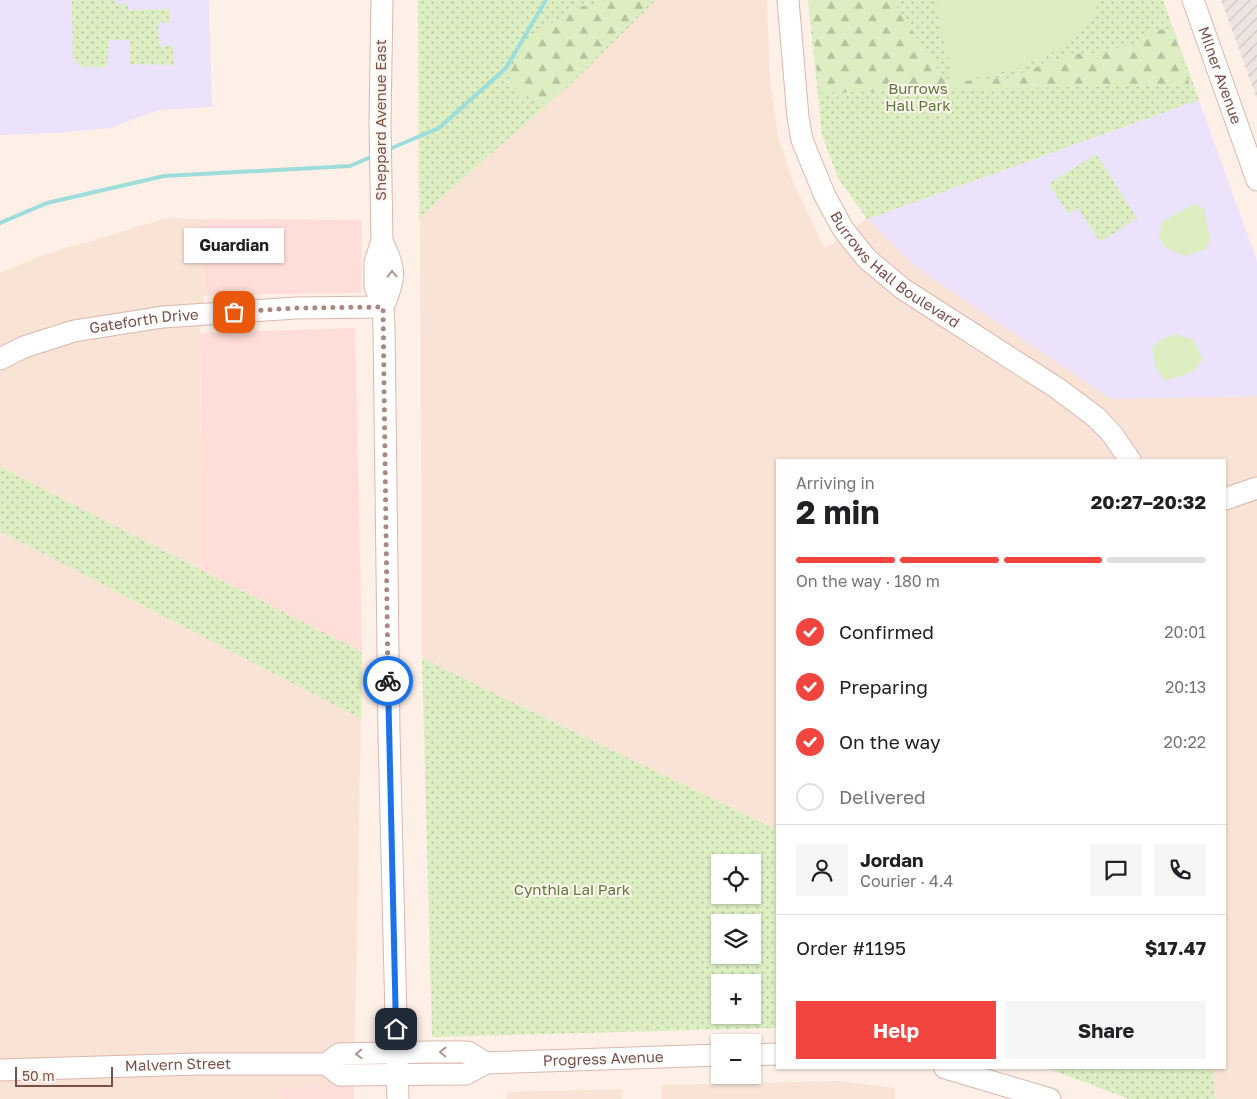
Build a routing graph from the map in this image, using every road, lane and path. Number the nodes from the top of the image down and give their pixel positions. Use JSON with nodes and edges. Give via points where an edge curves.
{"nodes":[{"id":1,"x":382,"y":0,"type":"edge"},
{"id":2,"x":788,"y":0,"type":"edge"},
{"id":3,"x":1194,"y":0,"type":"edge"},
{"id":4,"x":1257,"y":180,"type":"edge"},
{"id":5,"x":383,"y":307,"type":"junction"},
{"id":6,"x":0,"y":359,"type":"edge"},
{"id":7,"x":1129,"y":459,"type":"edge"},
{"id":8,"x":1257,"y":488,"type":"edge"},
{"id":9,"x":1226,"y":500,"type":"edge"},
{"id":10,"x":761,"y":1054,"type":"edge"},
{"id":11,"x":776,"y":1054,"type":"edge"},
{"id":12,"x":711,"y":1055,"type":"edge"},
{"id":13,"x":397,"y":1063,"type":"junction"},
{"id":14,"x":948,"y":1069,"type":"edge"},
{"id":15,"x":0,"y":1070,"type":"edge"},
{"id":16,"x":398,"y":1099,"type":"edge"},
{"id":17,"x":1050,"y":1099,"type":"edge"}],
"edges":[{"from":1,"to":5,"type":"main road","name":"Sheppard Avenue East","via":[[382,241],[392,262],[393,286]]},
{"from":2,"to":7,"type":"main road","name":"Burrows Hall Boulevard","via":[[802,140],[825,196],[843,229],[866,259],[903,289],[1057,388],[1096,418]]},
{"from":3,"to":4,"type":"main road","name":"Milner Avenue"},
{"from":5,"to":6,"type":"main road","name":"Gateforth Drive","via":[[296,308],[163,317],[74,330]]},
{"from":5,"to":13,"type":"main road","name":"Sheppard Avenue East","via":[[388,726]]},
{"from":8,"to":9,"type":"main road"},
{"from":10,"to":11,"type":"main road"},
{"from":12,"to":13,"type":"main road","name":"Progress Avenue","via":[[486,1063],[466,1074]]},
{"from":13,"to":15,"type":"main road","name":"Malvern Street","via":[[340,1074],[326,1064],[182,1064]]},
{"from":13,"to":16,"type":"main road","name":"Sheppard Avenue East"},
{"from":14,"to":17,"type":"main road"}]}
